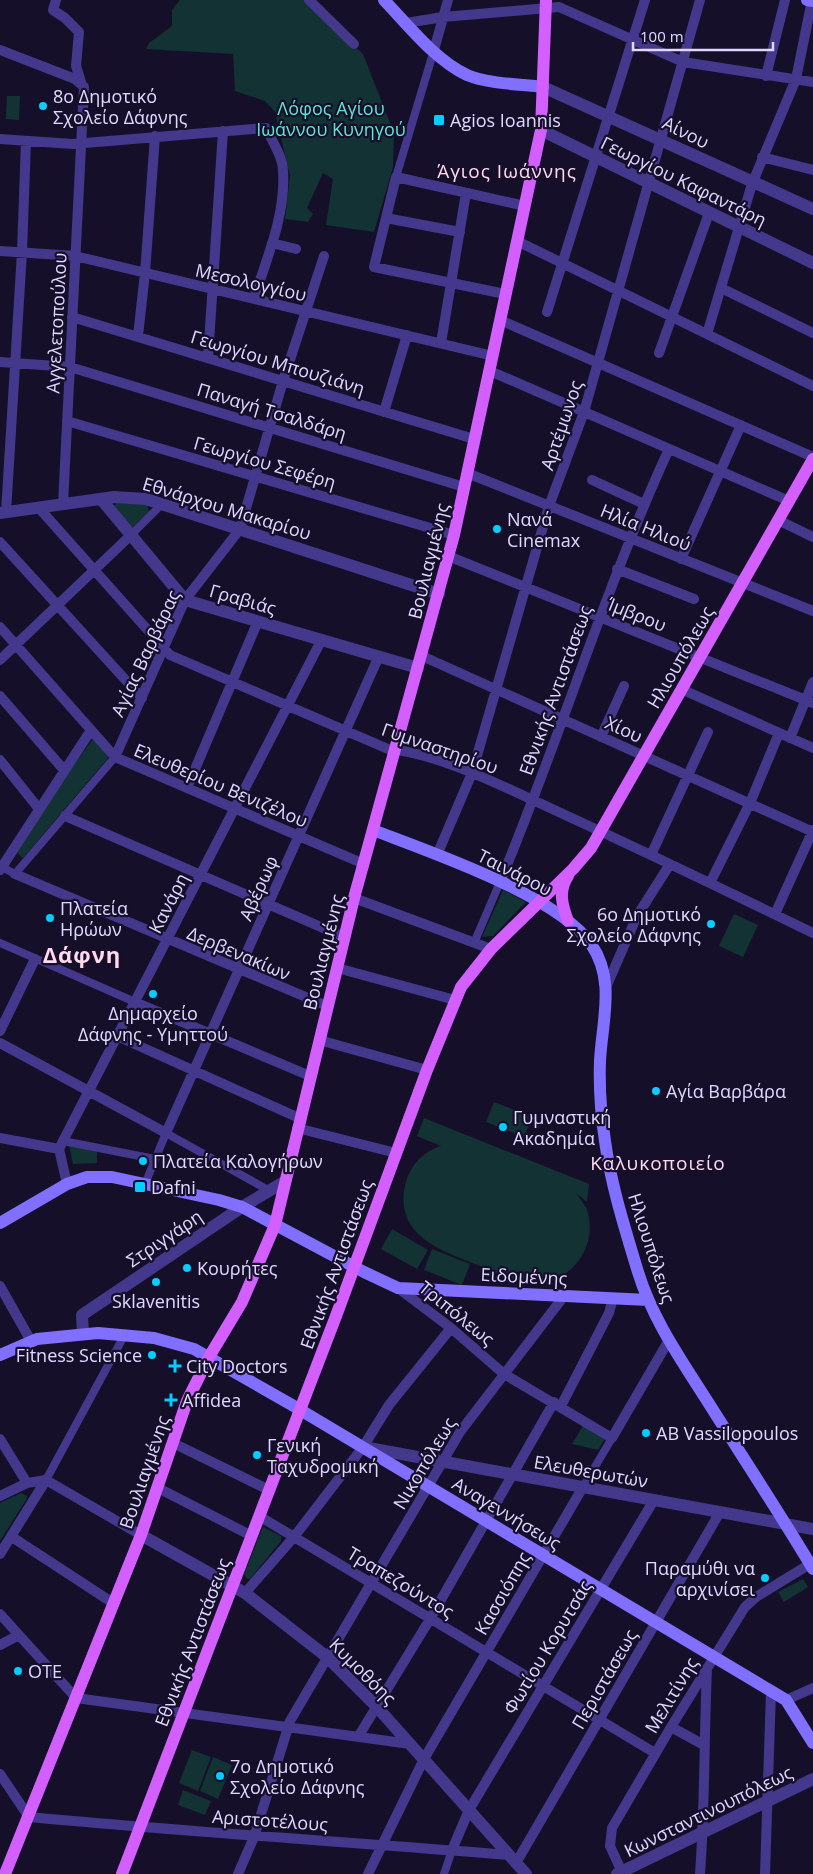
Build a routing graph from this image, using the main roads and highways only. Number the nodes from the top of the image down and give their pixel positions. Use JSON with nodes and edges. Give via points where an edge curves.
{"nodes":[{"id":1,"x":384,"y":0,"type":"edge"},
{"id":2,"x":546,"y":4,"type":"edge"},
{"id":3,"x":543,"y":86,"type":"junction"},
{"id":4,"x":813,"y":458,"type":"edge"},
{"id":5,"x":374,"y":830,"type":"junction"},
{"id":6,"x":572,"y":869,"type":"junction"},
{"id":7,"x":538,"y":902,"type":"junction"},
{"id":8,"x":568,"y":921,"type":"junction"},
{"id":9,"x":607,"y":985,"type":"joint"},
{"id":10,"x":0,"y":1223,"type":"edge"},
{"id":11,"x":275,"y":1225,"type":"junction"},
{"id":12,"x":354,"y":1267,"type":"junction"},
{"id":13,"x":398,"y":1288,"type":"joint"},
{"id":14,"x":648,"y":1300,"type":"junction"},
{"id":15,"x":0,"y":1355,"type":"edge"},
{"id":16,"x":209,"y":1357,"type":"junction"},
{"id":17,"x":300,"y":1410,"type":"junction"},
{"id":18,"x":812,"y":1567,"type":"edge"},
{"id":19,"x":813,"y":1743,"type":"edge"},
{"id":20,"x":5,"y":1874,"type":"edge"},
{"id":21,"x":122,"y":1874,"type":"edge"}],
"edges":[{"from":1,"to":3,"type":"main road","via":[[434,50],[468,75]]},
{"from":2,"to":3,"type":"main road","name":"Βουλιαγμένης"},
{"from":3,"to":5,"type":"main road","name":"Βουλιαγμένης","via":[[541,130],[454,535]]},
{"from":4,"to":6,"type":"main road","name":"Ηλιουπόλεως","via":[[591,848]]},
{"from":5,"to":7,"type":"main road","name":"Ταινάρου","via":[[500,882]]},
{"from":5,"to":11,"type":"main road","name":"Βουλιαγμένης","via":[[344,936]]},
{"from":6,"to":7,"type":"main road","name":"Εθνικής Αντιστάσεως"},
{"from":6,"to":8,"type":"main road","via":[[562,889]]},
{"from":7,"to":8,"type":"main road","name":"Ταινάρου"},
{"from":7,"to":12,"type":"main road","name":"Εθνικής Αντιστάσεως","via":[[491,949],[468,977],[455,1000]]},
{"from":8,"to":9,"type":"main road","name":"Ταινάρου","via":[[584,934],[595,950]]},
{"from":9,"to":14,"type":"main road","name":"Ηλιουπόλεως","via":[[600,1062],[605,1142],[613,1186]]},
{"from":10,"to":11,"type":"main road","name":"Τριπόλεως","via":[[67,1184],[97,1176],[242,1207]]},
{"from":11,"to":12,"type":"main road","name":"Τριπόλεως"},
{"from":11,"to":16,"type":"main road","name":"Βουλιαγμένης","via":[[242,1302]]},
{"from":12,"to":13,"type":"main road","name":"Τριπόλεως"},
{"from":12,"to":17,"type":"main road","name":"Εθνικής Αντιστάσεως"},
{"from":13,"to":14,"type":"main road","name":"Ειδομένης"},
{"from":14,"to":18,"type":"main road","name":"Ηλιουπόλεως","via":[[669,1340]]},
{"from":15,"to":16,"type":"main road","name":"Αναγεννήσεως","via":[[31,1341],[84,1334],[124,1334],[179,1344]]},
{"from":16,"to":17,"type":"main road","name":"Αναγεννήσεως"},
{"from":16,"to":20,"type":"main road","name":"Βουλιαγμένης","via":[[187,1401],[141,1535]]},
{"from":17,"to":19,"type":"main road","name":"Αναγεννήσεως","via":[[656,1622],[711,1662],[771,1690],[786,1700]]},
{"from":17,"to":21,"type":"main road","name":"Εθνικής Αντιστάσεως"}]}
